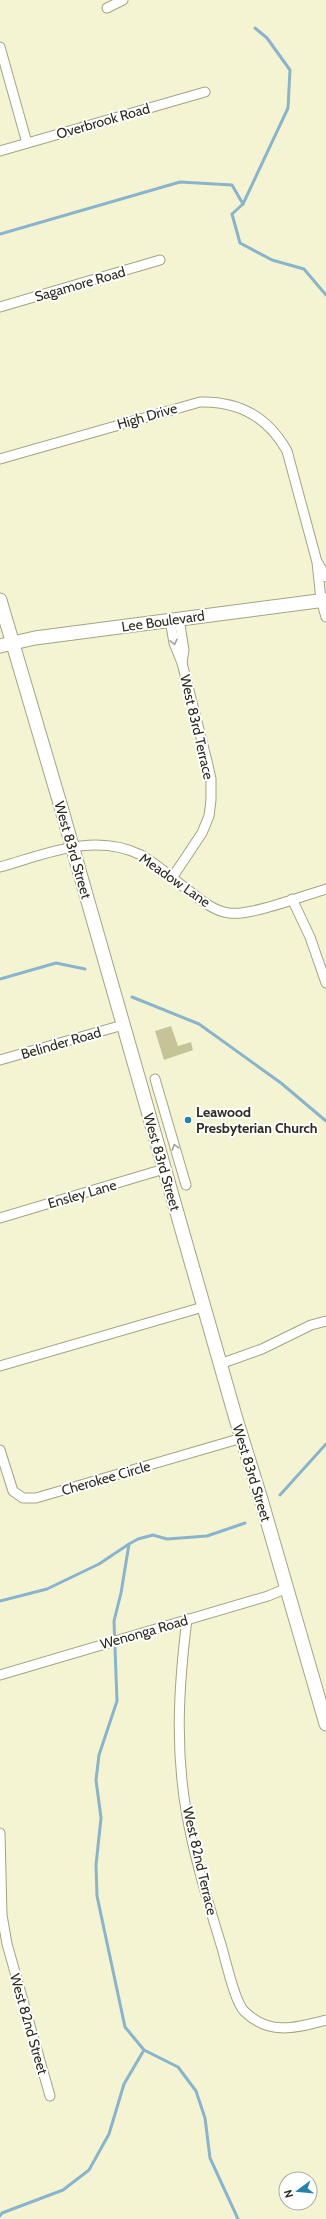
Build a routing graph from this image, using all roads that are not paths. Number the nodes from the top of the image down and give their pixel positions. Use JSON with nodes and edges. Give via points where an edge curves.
{"nodes":[{"id":1,"x":122,"y":0,"type":"edge"},
{"id":2,"x":107,"y":8,"type":"dead end"},
{"id":3,"x":0,"y":47,"type":"edge"},
{"id":4,"x":205,"y":92,"type":"dead end"},
{"id":5,"x":27,"y":143,"type":"junction"},
{"id":6,"x":0,"y":151,"type":"edge"},
{"id":7,"x":160,"y":260,"type":"dead end"},
{"id":8,"x":0,"y":307,"type":"edge"},
{"id":9,"x":0,"y":459,"type":"edge"},
{"id":10,"x":317,"y":562,"type":"junction"},
{"id":11,"x":326,"y":577,"type":"edge"},
{"id":12,"x":0,"y":600,"type":"edge"},
{"id":13,"x":324,"y":600,"type":"edge"},
{"id":14,"x":326,"y":617,"type":"edge"},
{"id":15,"x":175,"y":620,"type":"junction"},
{"id":16,"x":13,"y":643,"type":"junction"},
{"id":17,"x":0,"y":646,"type":"edge"},
{"id":18,"x":72,"y":846,"type":"junction"},
{"id":19,"x":0,"y":867,"type":"edge"},
{"id":20,"x":172,"y":878,"type":"junction"},
{"id":21,"x":326,"y":889,"type":"edge"},
{"id":22,"x":292,"y":899,"type":"junction"},
{"id":23,"x":326,"y":983,"type":"edge"},
{"id":24,"x":123,"y":1025,"type":"junction"},
{"id":25,"x":0,"y":1060,"type":"edge"},
{"id":26,"x":155,"y":1079,"type":"dead end"},
{"id":27,"x":164,"y":1169,"type":"junction"},
{"id":28,"x":186,"y":1185,"type":"dead end"},
{"id":29,"x":0,"y":1218,"type":"edge"},
{"id":30,"x":203,"y":1307,"type":"junction"},
{"id":31,"x":326,"y":1321,"type":"edge"},
{"id":32,"x":220,"y":1364,"type":"junction"},
{"id":33,"x":0,"y":1366,"type":"edge"},
{"id":34,"x":242,"y":1438,"type":"junction"},
{"id":35,"x":0,"y":1450,"type":"edge"},
{"id":36,"x":287,"y":1588,"type":"junction"},
{"id":37,"x":187,"y":1620,"type":"junction"},
{"id":38,"x":0,"y":1675,"type":"edge"},
{"id":39,"x":326,"y":1724,"type":"edge"},
{"id":40,"x":0,"y":1833,"type":"edge"},
{"id":41,"x":326,"y":2020,"type":"edge"},
{"id":42,"x":50,"y":2096,"type":"dead end"}],
"edges":[{"from":1,"to":2,"type":"street"},
{"from":3,"to":5,"type":"street"},
{"from":4,"to":5,"type":"street","name":"Overbrook Road"},
{"from":5,"to":6,"type":"street","name":"Overbrook Road"},
{"from":7,"to":8,"type":"street","name":"Sagamore Road"},
{"from":9,"to":10,"type":"street","name":"High Drive","via":[[200,402],[231,404],[250,412],[266,424],[287,451]]},
{"from":10,"to":11,"type":"street"},
{"from":10,"to":13,"type":"street"},
{"from":12,"to":16,"type":"street","name":"West 83rd Street"},
{"from":13,"to":14,"type":"street"},
{"from":13,"to":15,"type":"street","name":"Lee Boulevard"},
{"from":15,"to":16,"type":"street","name":"Lee Boulevard"},
{"from":15,"to":20,"type":"street","name":"West 83rd Terrace","via":[[184,650],[182,663],[207,761],[211,800],[209,816],[202,833]]},
{"from":16,"to":17,"type":"street","name":"Lee Boulevard"},
{"from":16,"to":18,"type":"street","name":"West 83rd Street"},
{"from":18,"to":19,"type":"street","name":"Meadow Lane"},
{"from":18,"to":20,"type":"street","name":"Meadow Lane","via":[[98,844],[128,850],[142,856]]},
{"from":18,"to":24,"type":"street","name":"West 83rd Street"},
{"from":20,"to":22,"type":"street","name":"Meadow Lane","via":[[202,900],[229,913],[246,912]]},
{"from":21,"to":22,"type":"street","name":"Meadow Lane"},
{"from":22,"to":23,"type":"street","via":[[312,943]]},
{"from":24,"to":25,"type":"street","name":"Belinder Road"},
{"from":24,"to":27,"type":"street","name":"West 83rd Street"},
{"from":28,"to":26,"type":"street","one_way":true},
{"from":27,"to":29,"type":"street","name":"Ensley Lane"},
{"from":27,"to":30,"type":"street","name":"West 83rd Street"},
{"from":30,"to":32,"type":"street","name":"West 83rd Street"},
{"from":30,"to":33,"type":"street"},
{"from":31,"to":32,"type":"street"},
{"from":32,"to":34,"type":"street","name":"West 83rd Street"},
{"from":34,"to":35,"type":"street","name":"Cherokee Circle","via":[[36,1498],[23,1498],[14,1491]]},
{"from":34,"to":36,"type":"street","name":"West 83rd Street"},
{"from":36,"to":37,"type":"street","name":"Wenonga Road"},
{"from":36,"to":39,"type":"street","name":"West 83rd Street"},
{"from":37,"to":38,"type":"street","name":"Wenonga Road"},
{"from":37,"to":41,"type":"street","name":"West 82nd Terrace","via":[[181,1662],[179,1719],[186,1810],[204,1888],[236,1994],[243,2010],[270,2026],[296,2028]]},
{"from":40,"to":42,"type":"street","name":"West 82nd Street","via":[[2,1915],[7,1944]]}]}
